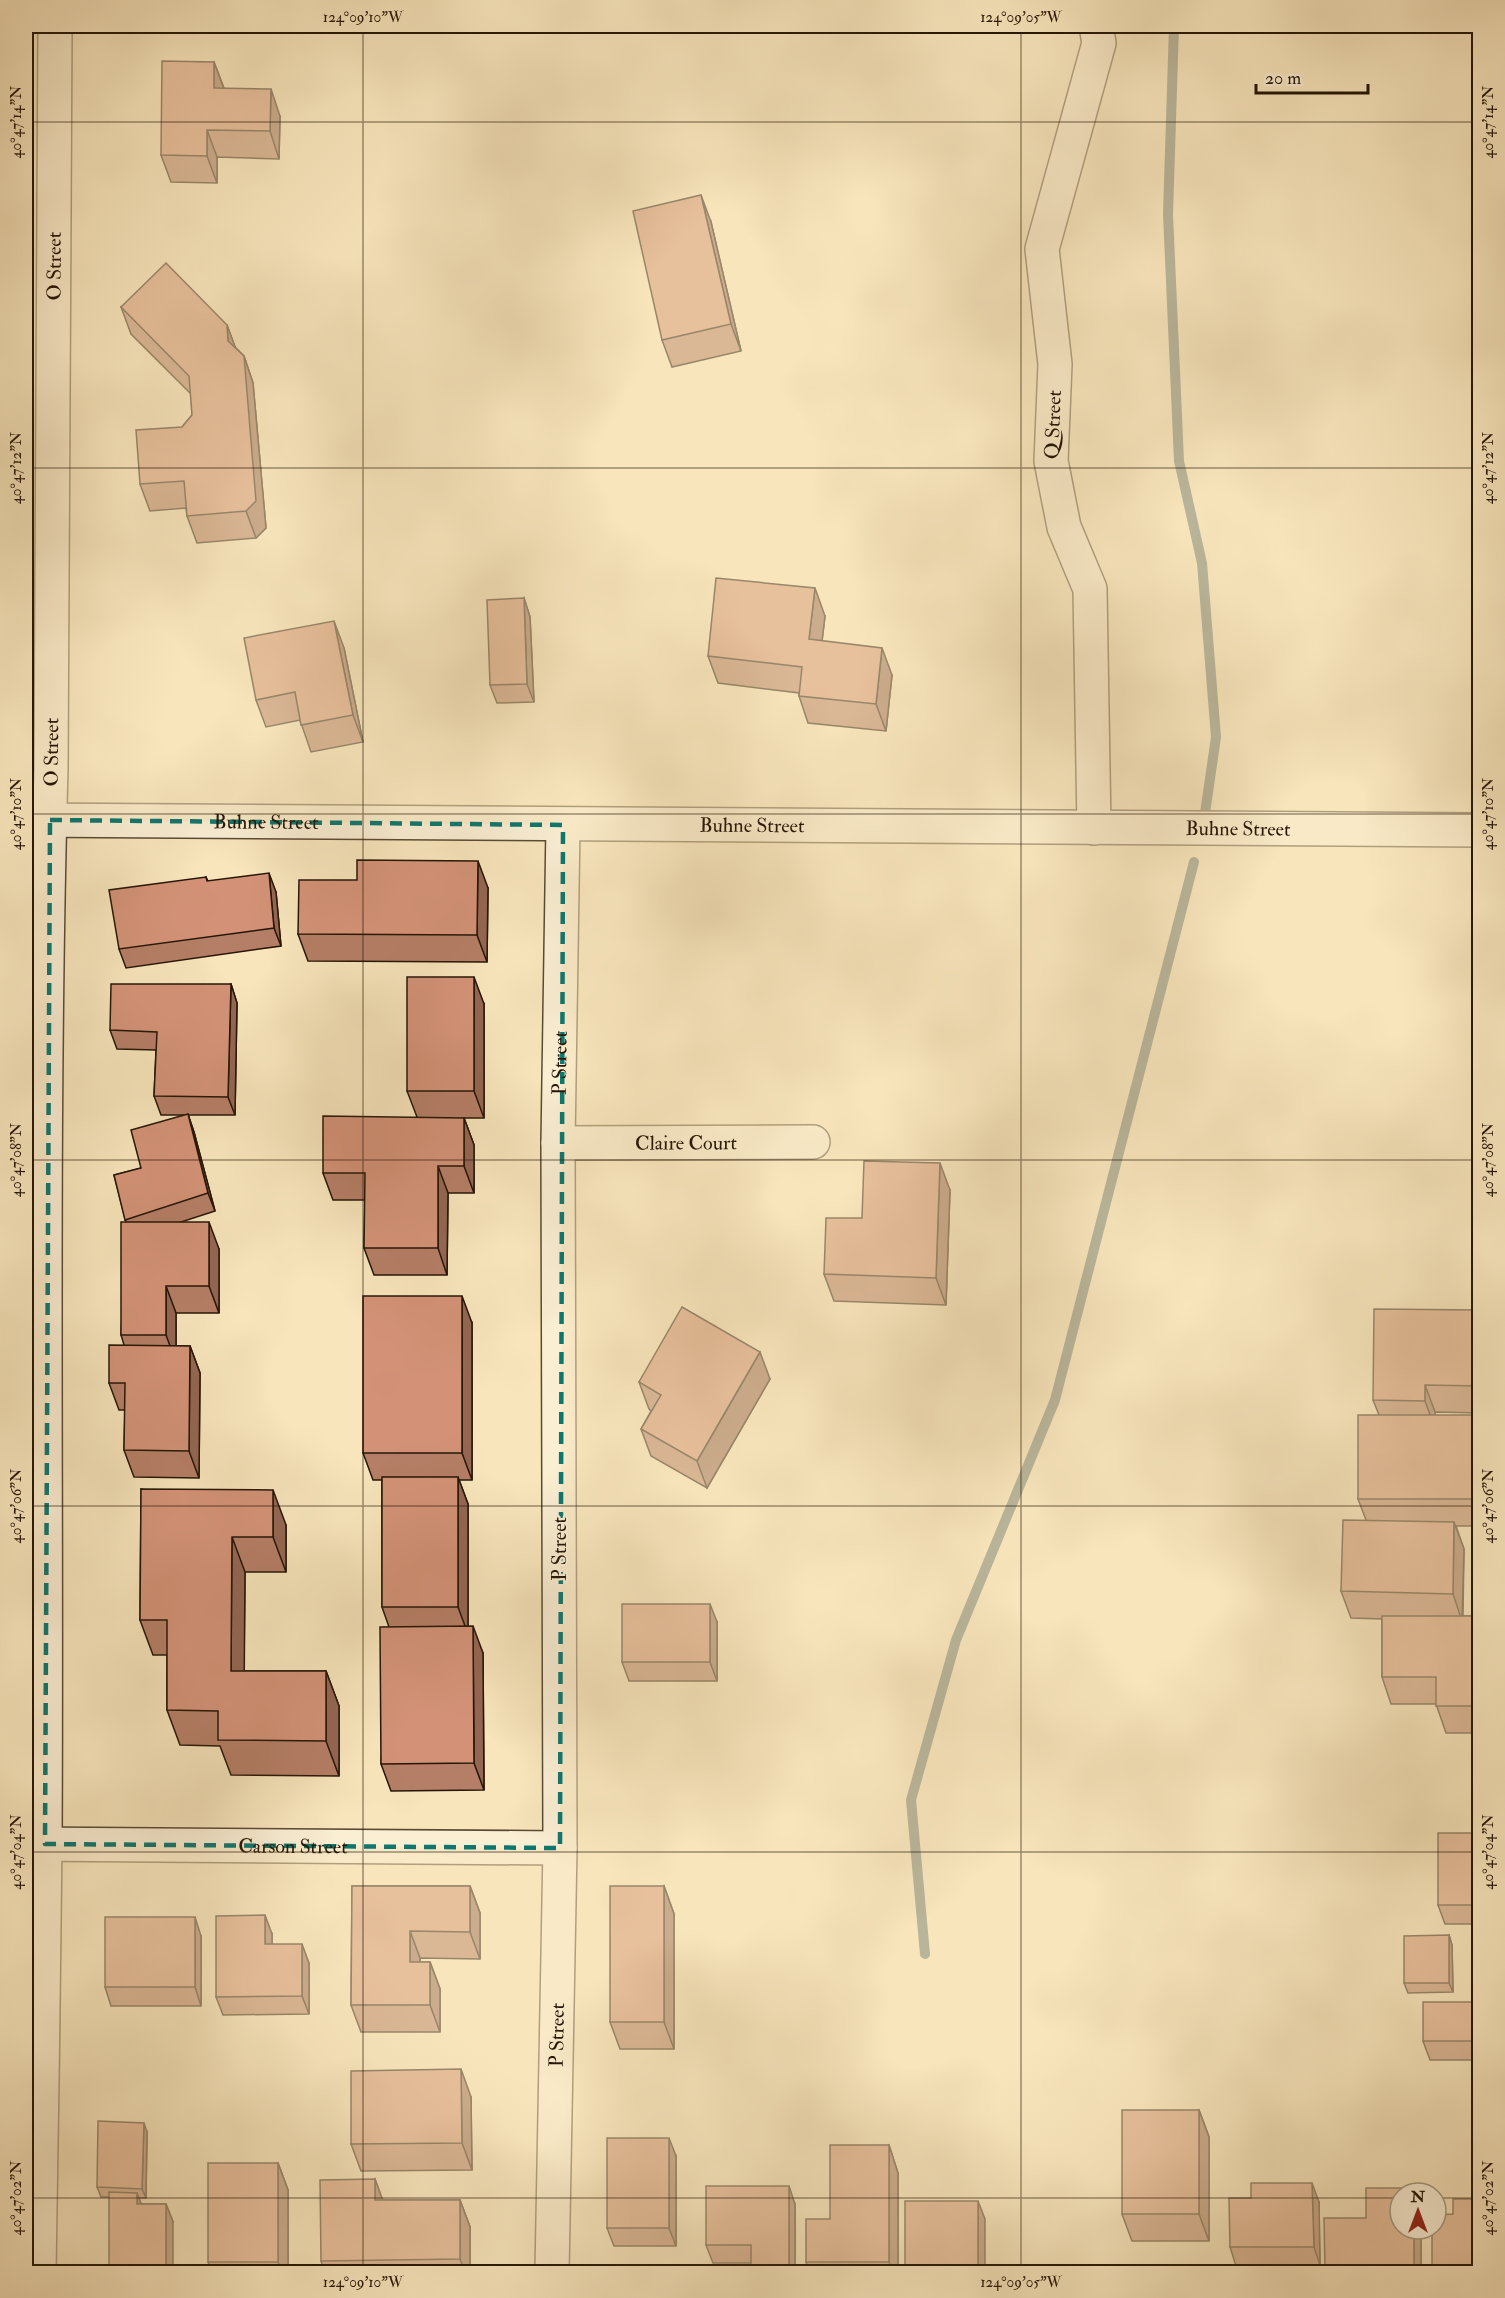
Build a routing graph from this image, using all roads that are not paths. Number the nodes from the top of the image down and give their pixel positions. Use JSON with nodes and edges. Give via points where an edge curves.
{"nodes":[{"id":1,"x":55,"y":26,"type":"edge"},
{"id":2,"x":1096,"y":26,"type":"edge"},
{"id":3,"x":38,"y":820,"type":"edge"},
{"id":4,"x":563,"y":825,"type":"junction"},
{"id":5,"x":1094,"y":828,"type":"junction"},
{"id":6,"x":1479,"y":830,"type":"edge"},
{"id":7,"x":813,"y":1142,"type":"dead end"},
{"id":8,"x":558,"y":1143,"type":"junction"},
{"id":9,"x":35,"y":1334,"type":"edge"},
{"id":10,"x":35,"y":1844,"type":"edge"},
{"id":11,"x":560,"y":1848,"type":"junction"},
{"id":12,"x":39,"y":2272,"type":"edge"},
{"id":13,"x":552,"y":2272,"type":"edge"}],
"edges":[{"from":1,"to":3,"type":"street","name":"O Street"},
{"from":2,"to":5,"type":"street","name":"Q Street","via":[[1099,43],[1042,249],[1055,364],[1051,461],[1065,527],[1090,589]]},
{"from":3,"to":4,"type":"street","name":"Buhne Street"},
{"from":3,"to":9,"type":"street","name":"O Street"},
{"from":4,"to":5,"type":"street","name":"Buhne Street"},
{"from":4,"to":8,"type":"street","name":"P Street"},
{"from":5,"to":6,"type":"street","name":"Buhne Street"},
{"from":7,"to":8,"type":"street","name":"Claire Court"},
{"from":8,"to":11,"type":"street","name":"P Street"},
{"from":9,"to":10,"type":"street","name":"O Street"},
{"from":10,"to":11,"type":"street","name":"Carson Street"},
{"from":10,"to":12,"type":"street","name":"O Street"},
{"from":11,"to":13,"type":"street","name":"P Street"}]}
